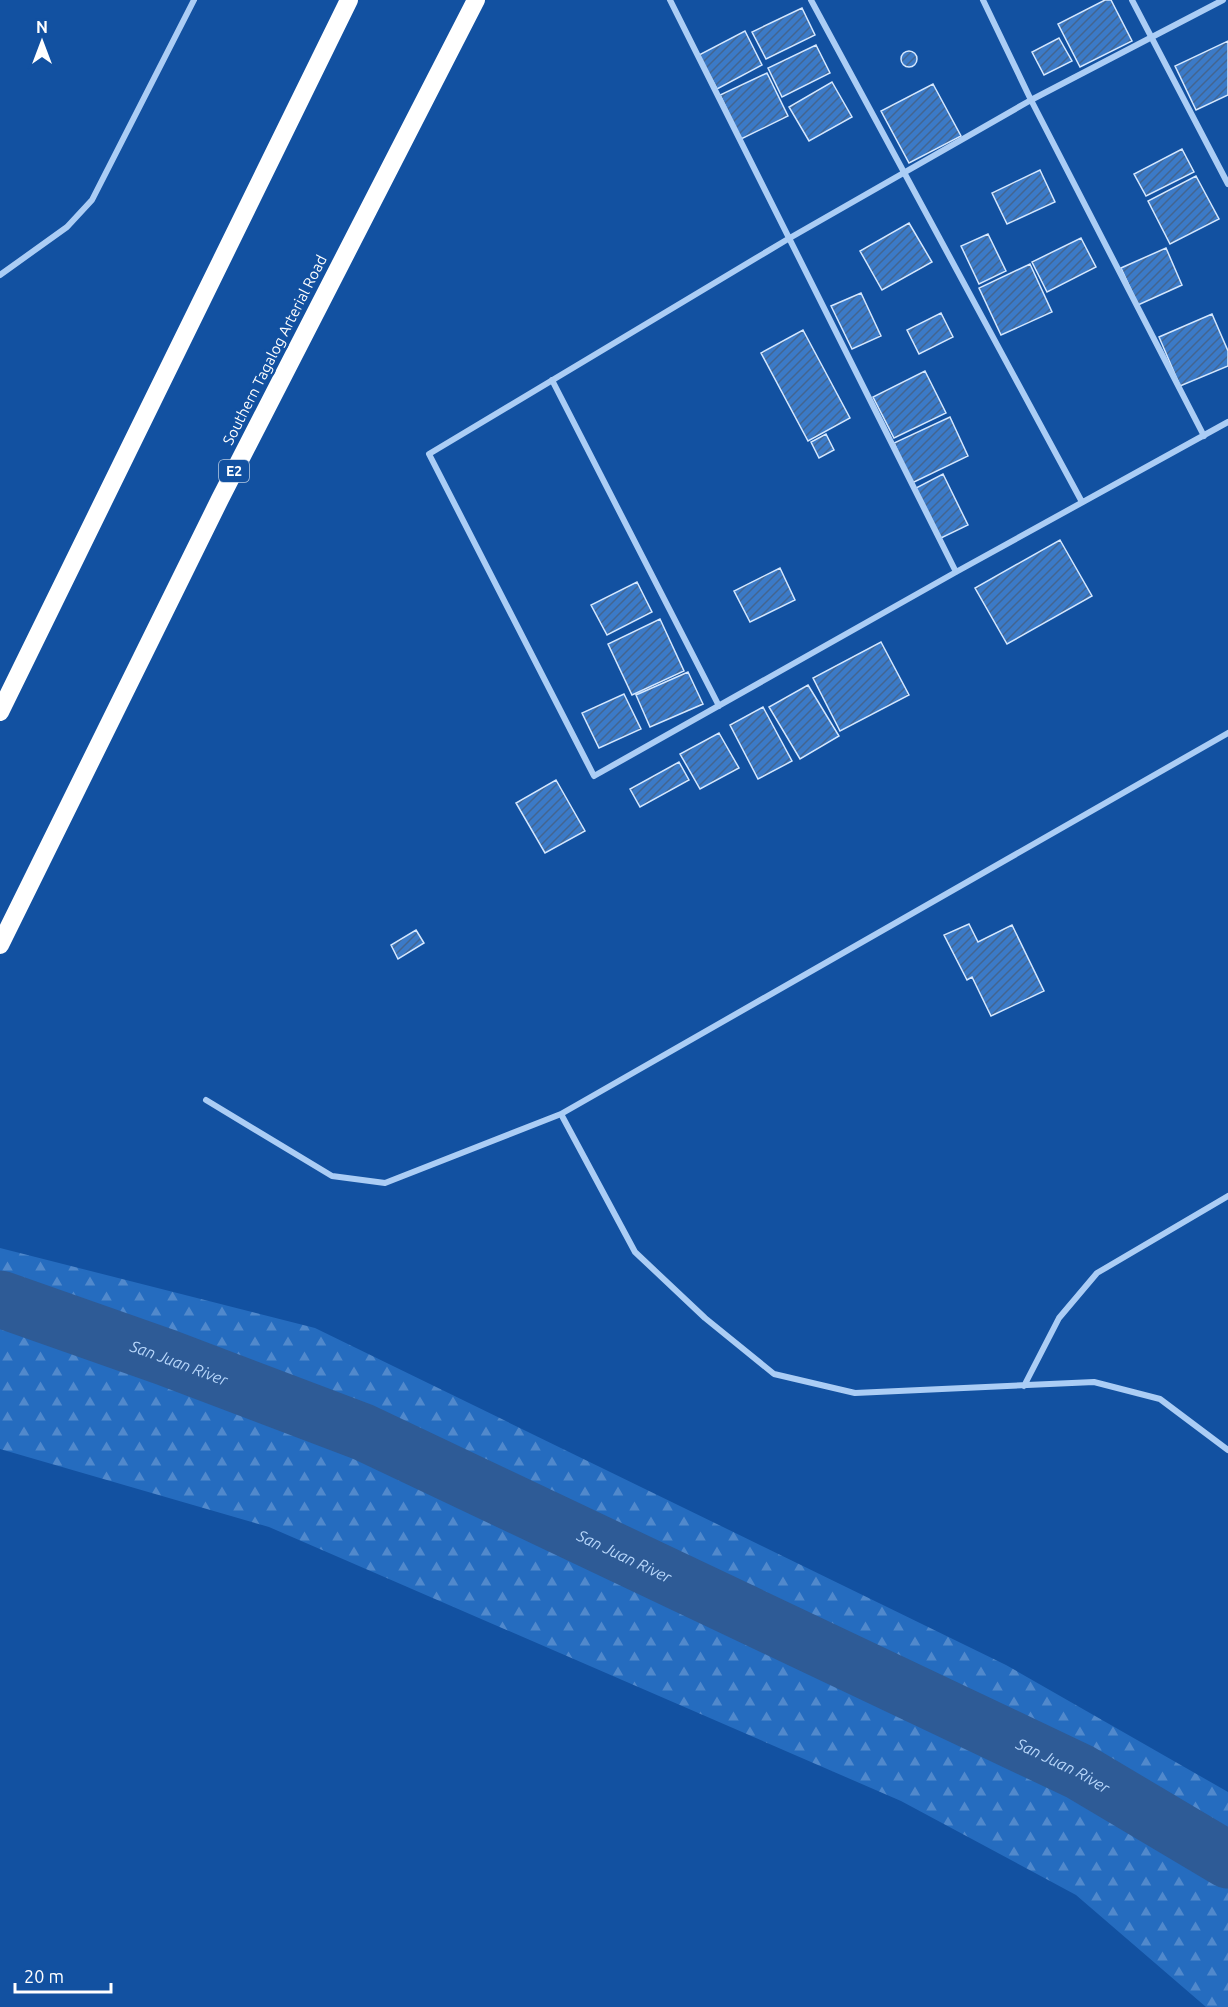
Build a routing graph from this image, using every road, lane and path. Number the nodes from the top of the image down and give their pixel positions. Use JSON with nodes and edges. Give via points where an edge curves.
{"nodes":[{"id":1,"x":194,"y":0,"type":"edge"},
{"id":2,"x":349,"y":0,"type":"edge"},
{"id":3,"x":476,"y":0,"type":"edge"},
{"id":4,"x":670,"y":0,"type":"edge"},
{"id":5,"x":811,"y":0,"type":"edge"},
{"id":6,"x":983,"y":0,"type":"edge"},
{"id":7,"x":1132,"y":0,"type":"edge"},
{"id":8,"x":1222,"y":0,"type":"edge"},
{"id":9,"x":1151,"y":38,"type":"junction"},
{"id":10,"x":1031,"y":100,"type":"junction"},
{"id":11,"x":905,"y":174,"type":"junction"},
{"id":12,"x":1228,"y":184,"type":"edge"},
{"id":13,"x":788,"y":239,"type":"junction"},
{"id":14,"x":0,"y":275,"type":"edge"},
{"id":15,"x":552,"y":380,"type":"junction"},
{"id":16,"x":1228,"y":422,"type":"edge"},
{"id":17,"x":1204,"y":435,"type":"junction"},
{"id":18,"x":1082,"y":502,"type":"junction"},
{"id":19,"x":956,"y":572,"type":"junction"},
{"id":20,"x":719,"y":706,"type":"junction"},
{"id":21,"x":0,"y":712,"type":"edge"},
{"id":22,"x":1228,"y":733,"type":"edge"},
{"id":23,"x":0,"y":945,"type":"edge"},
{"id":24,"x":206,"y":1100,"type":"dead end"},
{"id":25,"x":561,"y":1114,"type":"junction"},
{"id":26,"x":1228,"y":1196,"type":"edge"},
{"id":27,"x":1024,"y":1386,"type":"junction"},
{"id":28,"x":1228,"y":1450,"type":"edge"}],
"edges":[{"from":1,"to":14,"type":"street","via":[[92,200],[67,227]]},
{"from":2,"to":21,"type":"highway"},
{"from":3,"to":23,"type":"highway","name":"Southern Tagalog Arterial Road","number":"E2","via":[[220,499]]},
{"from":4,"to":13,"type":"street"},
{"from":5,"to":11,"type":"street"},
{"from":6,"to":10,"type":"street"},
{"from":7,"to":9,"type":"street"},
{"from":8,"to":9,"type":"street"},
{"from":9,"to":10,"type":"street"},
{"from":9,"to":12,"type":"street"},
{"from":10,"to":11,"type":"street"},
{"from":10,"to":17,"type":"street"},
{"from":11,"to":13,"type":"street"},
{"from":11,"to":18,"type":"street"},
{"from":13,"to":15,"type":"street"},
{"from":13,"to":19,"type":"street"},
{"from":15,"to":20,"type":"street"},
{"from":15,"to":20,"type":"street","via":[[429,454],[594,776]]},
{"from":16,"to":17,"type":"street"},
{"from":17,"to":18,"type":"street"},
{"from":18,"to":19,"type":"street"},
{"from":19,"to":20,"type":"street"},
{"from":22,"to":25,"type":"street"},
{"from":24,"to":25,"type":"street","via":[[332,1176],[386,1183]]},
{"from":25,"to":27,"type":"street","via":[[635,1252],[705,1318],[774,1374],[855,1393]]},
{"from":26,"to":27,"type":"street","via":[[1097,1273],[1059,1318]]},
{"from":27,"to":28,"type":"street","via":[[1094,1382],[1160,1399]]}]}
